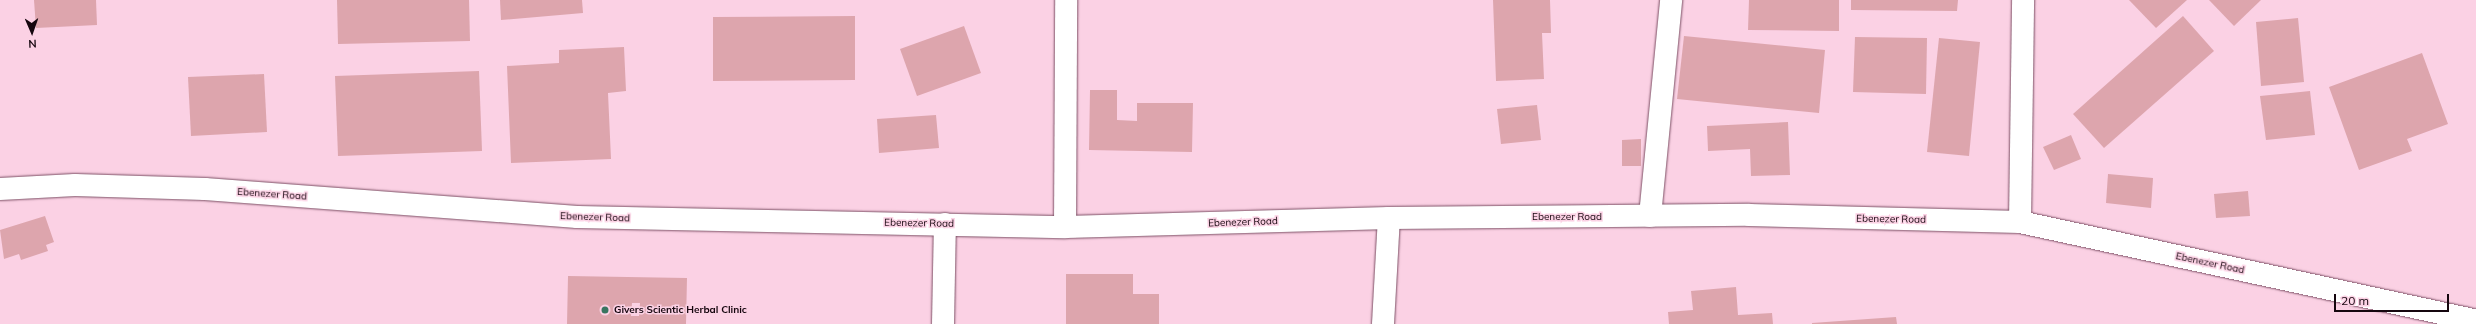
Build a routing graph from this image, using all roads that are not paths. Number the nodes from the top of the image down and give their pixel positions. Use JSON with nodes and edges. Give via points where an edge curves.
{"nodes":[{"id":1,"x":1066,"y":0,"type":"edge"},
{"id":2,"x":1671,"y":0,"type":"edge"},
{"id":3,"x":2023,"y":0,"type":"edge"},
{"id":4,"x":0,"y":189,"type":"edge"},
{"id":5,"x":1650,"y":216,"type":"junction"},
{"id":6,"x":1389,"y":218,"type":"junction"},
{"id":7,"x":2020,"y":222,"type":"junction"},
{"id":8,"x":944,"y":224,"type":"junction"},
{"id":9,"x":1065,"y":227,"type":"junction"},
{"id":10,"x":2476,"y":321,"type":"edge"},
{"id":11,"x":943,"y":324,"type":"edge"},
{"id":12,"x":1383,"y":324,"type":"edge"}],
"edges":[{"from":1,"to":9,"type":"street"},
{"from":2,"to":5,"type":"street"},
{"from":3,"to":7,"type":"street"},
{"from":4,"to":8,"type":"street","name":"Ebenezer Road","via":[[75,185],[205,189],[578,217]]},
{"from":5,"to":6,"type":"street","name":"Ebenezer Road"},
{"from":5,"to":7,"type":"street","name":"Ebenezer Road"},
{"from":6,"to":9,"type":"street","name":"Ebenezer Road"},
{"from":6,"to":12,"type":"street"},
{"from":7,"to":10,"type":"street","name":"Ebenezer Road"},
{"from":8,"to":9,"type":"street","name":"Ebenezer Road"},
{"from":8,"to":11,"type":"street"}]}
